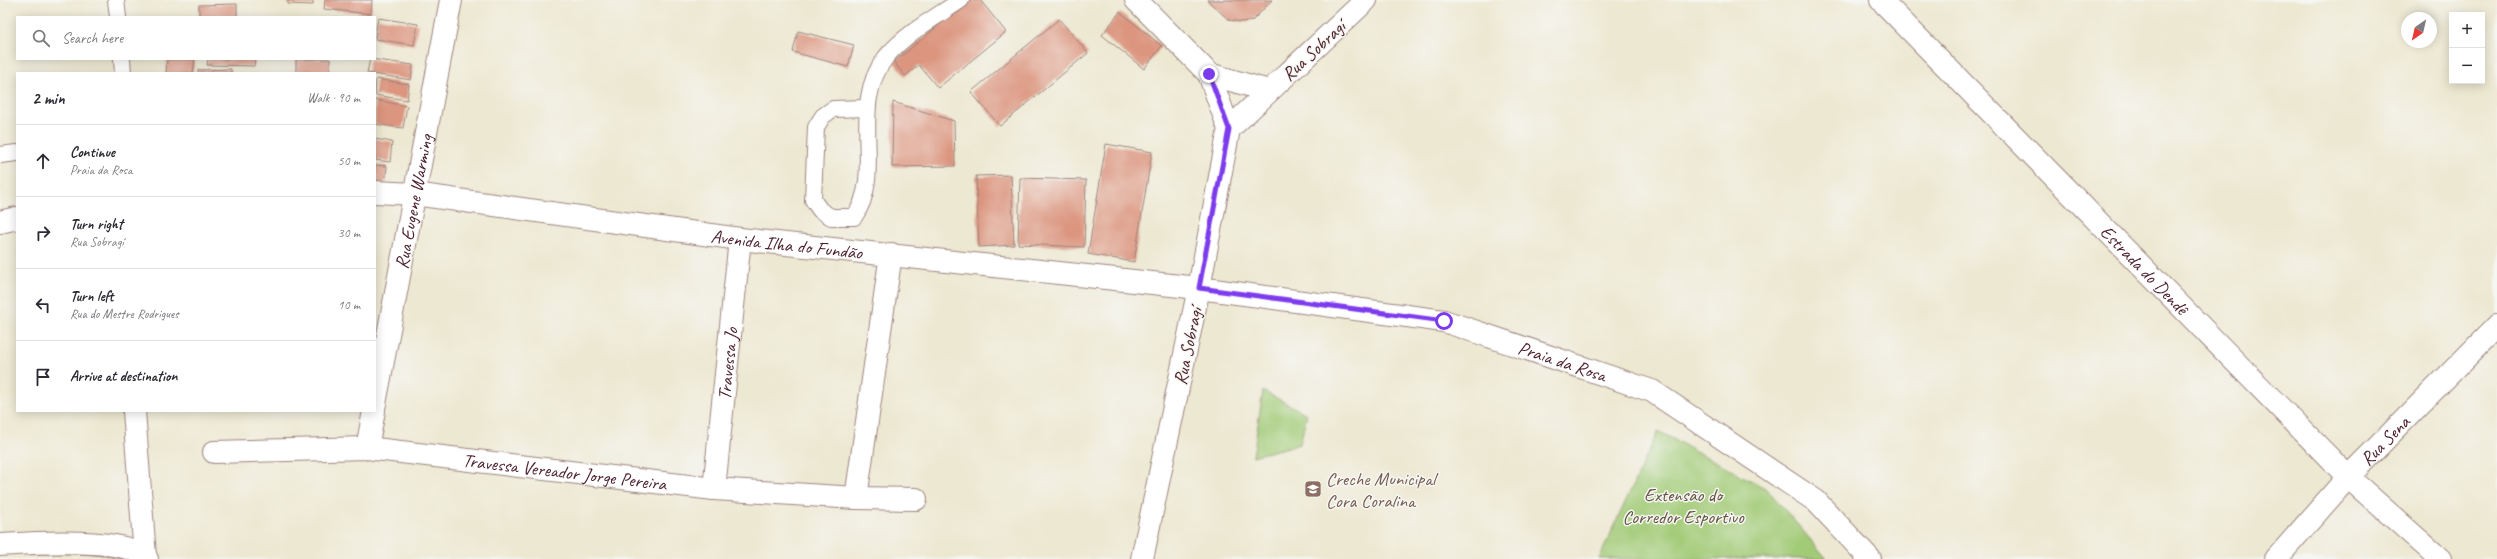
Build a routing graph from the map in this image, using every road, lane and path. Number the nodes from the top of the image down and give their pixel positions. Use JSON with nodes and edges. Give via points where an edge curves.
{"nodes":[{"id":1,"x":116,"y":0,"type":"edge"},
{"id":2,"x":451,"y":0,"type":"edge"},
{"id":3,"x":961,"y":0,"type":"edge"},
{"id":4,"x":1136,"y":0,"type":"edge"},
{"id":5,"x":1366,"y":0,"type":"edge"},
{"id":6,"x":1881,"y":0,"type":"edge"},
{"id":7,"x":118,"y":16,"type":"edge"},
{"id":8,"x":122,"y":60,"type":"edge"},
{"id":9,"x":123,"y":72,"type":"edge"},
{"id":10,"x":1209,"y":74,"type":"junction"},
{"id":11,"x":1269,"y":91,"type":"junction"},
{"id":12,"x":866,"y":108,"type":"junction"},
{"id":13,"x":1229,"y":129,"type":"junction"},
{"id":14,"x":16,"y":153,"type":"edge"},
{"id":15,"x":0,"y":155,"type":"edge"},
{"id":16,"x":376,"y":192,"type":"edge"},
{"id":17,"x":414,"y":194,"type":"junction"},
{"id":18,"x":16,"y":218,"type":"edge"},
{"id":19,"x":0,"y":222,"type":"edge"},
{"id":20,"x":740,"y":238,"type":"junction"},
{"id":21,"x":891,"y":254,"type":"junction"},
{"id":22,"x":1199,"y":288,"type":"junction"},
{"id":23,"x":2497,"y":326,"type":"edge"},
{"id":24,"x":376,"y":399,"type":"edge"},
{"id":25,"x":134,"y":412,"type":"edge"},
{"id":26,"x":374,"y":412,"type":"edge"},
{"id":27,"x":367,"y":448,"type":"junction"},
{"id":28,"x":214,"y":452,"type":"dead end"},
{"id":29,"x":2348,"y":476,"type":"junction"},
{"id":30,"x":714,"y":489,"type":"junction"},
{"id":31,"x":856,"y":498,"type":"junction"},
{"id":32,"x":916,"y":499,"type":"dead end"},
{"id":33,"x":2413,"y":535,"type":"junction"},
{"id":34,"x":0,"y":545,"type":"edge"},
{"id":35,"x":146,"y":558,"type":"edge"},
{"id":36,"x":1142,"y":559,"type":"edge"},
{"id":37,"x":1870,"y":559,"type":"edge"},
{"id":38,"x":2276,"y":559,"type":"edge"},
{"id":39,"x":2426,"y":559,"type":"edge"},
{"id":40,"x":2440,"y":559,"type":"edge"}],
"edges":[{"from":1,"to":7,"type":"lane"},
{"from":2,"to":17,"type":"street","name":"Rua Eugene Warming"},
{"from":3,"to":12,"type":"lane","via":[[907,38],[886,57],[873,81]]},
{"from":4,"to":10,"type":"street"},
{"from":5,"to":11,"type":"street","name":"Rua Sobragí"},
{"from":6,"to":29,"type":"street","name":"Estrada do Dendê"},
{"from":8,"to":9,"type":"lane"},
{"from":10,"to":11,"type":"street"},
{"from":10,"to":13,"type":"street"},
{"from":11,"to":13,"type":"street","name":"Rua Sobragí"},
{"from":12,"to":12,"type":"lane","via":[[833,109],[823,116],[816,127],[813,200],[820,210],[832,217],[854,217],[861,207],[867,188]]},
{"from":13,"to":22,"type":"street","name":"Rua Sobragí"},
{"from":14,"to":15,"type":"lane"},
{"from":16,"to":17,"type":"street","name":"Avenida Ilha do Fundão"},
{"from":17,"to":20,"type":"street","name":"Avenida Ilha do Fundão"},
{"from":17,"to":24,"type":"street","name":"Rua Eugene Warming"},
{"from":18,"to":19,"type":"street"},
{"from":20,"to":21,"type":"street","name":"Avenida Ilha do Fundão"},
{"from":20,"to":30,"type":"street","name":"Travessa Jo"},
{"from":21,"to":22,"type":"street","name":"Avenida Ilha do Fundão"},
{"from":21,"to":31,"type":"street"},
{"from":22,"to":36,"type":"street","name":"Rua Sobragí"},
{"from":22,"to":37,"type":"street","name":"Praia da Rosa","via":[[1444,321],[1652,391],[1816,501]]},
{"from":23,"to":29,"type":"street","name":"Rua Sena"},
{"from":25,"to":35,"type":"street"},
{"from":26,"to":27,"type":"street"},
{"from":27,"to":28,"type":"street","name":"Travessa Vereador Jorge Pereira"},
{"from":27,"to":30,"type":"street","name":"Travessa Vereador Jorge Pereira"},
{"from":29,"to":33,"type":"street","name":"Estrada do Dendê"},
{"from":29,"to":38,"type":"street","name":"Rua Sena"},
{"from":30,"to":31,"type":"street","name":"Travessa Vereador Jorge Pereira"},
{"from":31,"to":32,"type":"street","name":"Travessa Vereador Jorge Pereira"},
{"from":33,"to":39,"type":"street","name":"Estrada do Dendê"},
{"from":33,"to":40,"type":"street","name":"Estrada do Dendê"},
{"from":34,"to":35,"type":"street","via":[[60,542],[118,546]]}]}
